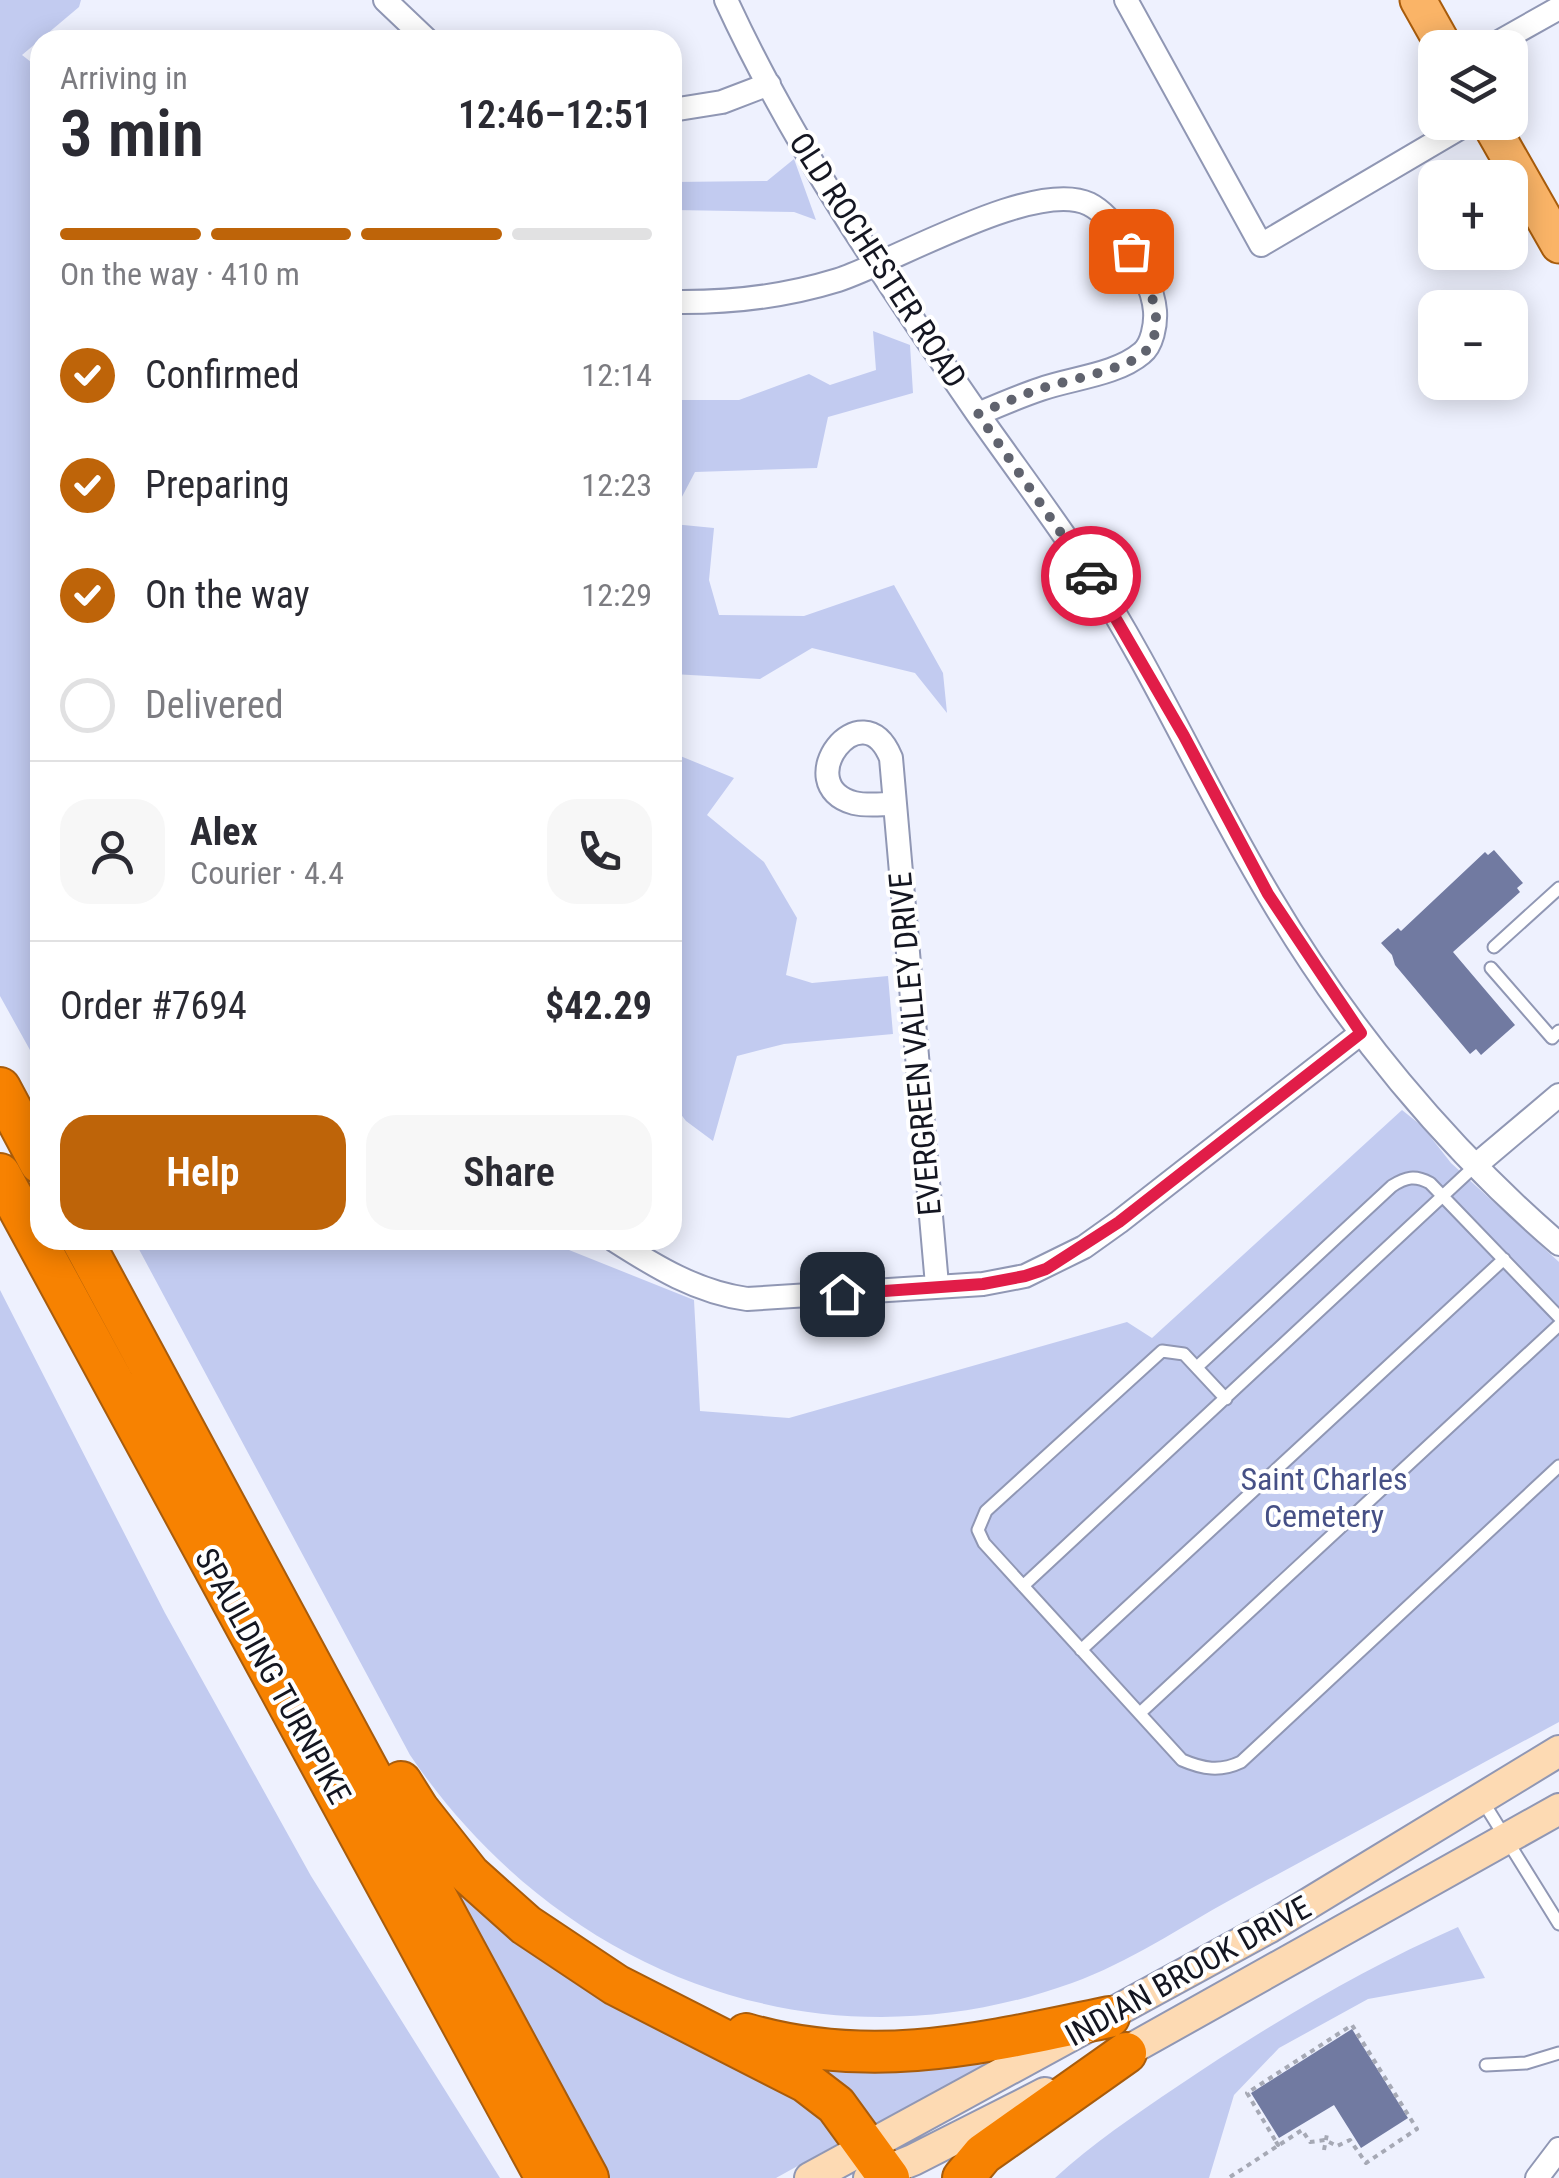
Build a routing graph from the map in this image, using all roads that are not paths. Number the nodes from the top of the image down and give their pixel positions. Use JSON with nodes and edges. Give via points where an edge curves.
{"nodes":[{"id":1,"x":385,"y":0,"type":"edge"},
{"id":2,"x":726,"y":0,"type":"edge"},
{"id":3,"x":1126,"y":0,"type":"edge"},
{"id":4,"x":1418,"y":0,"type":"edge"},
{"id":5,"x":1559,"y":8,"type":"edge"},
{"id":6,"x":417,"y":30,"type":"edge"},
{"id":7,"x":1435,"y":30,"type":"edge"},
{"id":8,"x":1520,"y":30,"type":"edge"},
{"id":9,"x":769,"y":84,"type":"junction"},
{"id":10,"x":682,"y":108,"type":"edge"},
{"id":11,"x":1439,"y":140,"type":"edge"},
{"id":12,"x":1498,"y":140,"type":"edge"},
{"id":13,"x":1558,"y":242,"type":"edge"},
{"id":14,"x":877,"y":264,"type":"junction"},
{"id":15,"x":682,"y":302,"type":"edge"},
{"id":16,"x":978,"y":414,"type":"junction"},
{"id":17,"x":894,"y":804,"type":"dead end"},
{"id":18,"x":1559,"y":888,"type":"edge"},
{"id":19,"x":1494,"y":947,"type":"dead end"},
{"id":20,"x":1491,"y":968,"type":"dead end"},
{"id":21,"x":1559,"y":1031,"type":"edge"},
{"id":22,"x":1361,"y":1033,"type":"junction"},
{"id":23,"x":0,"y":1088,"type":"edge"},
{"id":24,"x":1559,"y":1094,"type":"edge"},
{"id":25,"x":30,"y":1144,"type":"edge"},
{"id":26,"x":1476,"y":1165,"type":"junction"},
{"id":27,"x":0,"y":1174,"type":"edge"},
{"id":28,"x":1444,"y":1197,"type":"junction"},
{"id":29,"x":30,"y":1229,"type":"edge"},
{"id":30,"x":1559,"y":1244,"type":"edge"},
{"id":31,"x":41,"y":1250,"type":"edge"},
{"id":32,"x":87,"y":1250,"type":"edge"},
{"id":33,"x":630,"y":1250,"type":"edge"},
{"id":34,"x":1504,"y":1260,"type":"junction"},
{"id":35,"x":937,"y":1285,"type":"junction"},
{"id":36,"x":1559,"y":1317,"type":"edge"},
{"id":37,"x":1559,"y":1325,"type":"edge"},
{"id":38,"x":1197,"y":1367,"type":"junction"},
{"id":39,"x":1226,"y":1399,"type":"junction"},
{"id":40,"x":1559,"y":1466,"type":"edge"},
{"id":41,"x":1023,"y":1586,"type":"junction"},
{"id":42,"x":304,"y":1650,"type":"junction"},
{"id":43,"x":1081,"y":1650,"type":"junction"},
{"id":44,"x":1140,"y":1714,"type":"junction"},
{"id":45,"x":1559,"y":1751,"type":"edge"},
{"id":46,"x":1482,"y":1799,"type":"junction"},
{"id":47,"x":1559,"y":1808,"type":"edge"},
{"id":48,"x":1506,"y":1840,"type":"junction"},
{"id":49,"x":1559,"y":1924,"type":"edge"},
{"id":50,"x":1109,"y":2016,"type":"junction"},
{"id":51,"x":688,"y":2021,"type":"junction"},
{"id":52,"x":1126,"y":2053,"type":"junction"},
{"id":53,"x":1559,"y":2053,"type":"edge"},
{"id":54,"x":1486,"y":2065,"type":"dead end"},
{"id":55,"x":1559,"y":2149,"type":"edge"},
{"id":56,"x":877,"y":2169,"type":"edge"},
{"id":57,"x":546,"y":2178,"type":"edge"},
{"id":58,"x":588,"y":2178,"type":"edge"},
{"id":59,"x":810,"y":2178,"type":"edge"},
{"id":60,"x":963,"y":2178,"type":"edge"},
{"id":61,"x":1537,"y":2178,"type":"edge"}],
"edges":[{"from":1,"to":6,"type":"street"},
{"from":2,"to":9,"type":"street","name":"OLD ROCHESTER ROAD"},
{"from":3,"to":11,"type":"street","via":[[1261,245]]},
{"from":4,"to":7,"type":"main road"},
{"from":5,"to":8,"type":"street"},
{"from":9,"to":10,"type":"street"},
{"from":9,"to":14,"type":"street","name":"OLD ROCHESTER ROAD"},
{"from":12,"to":13,"type":"main road"},
{"from":14,"to":15,"type":"street","via":[[795,292]]},
{"from":14,"to":16,"type":"street","name":"OLD ROCHESTER ROAD"},
{"from":14,"to":16,"type":"street","via":[[960,226],[1065,198],[1087,203],[1119,232],[1151,290],[1154,330],[1145,352]]},
{"from":16,"to":22,"type":"street","name":"OLD ROCHESTER ROAD","via":[[1086,568],[1268,894]]},
{"from":17,"to":35,"type":"street","name":"EVERGREEN VALLEY DRIVE"},
{"from":18,"to":19,"type":"lane"},
{"from":20,"to":21,"type":"lane","via":[[1552,1038]]},
{"from":22,"to":26,"type":"street","name":"OLD ROCHESTER ROAD"},
{"from":22,"to":35,"type":"street","via":[[1084,1247],[1025,1276]]},
{"from":23,"to":25,"type":"highway"},
{"from":24,"to":26,"type":"street"},
{"from":26,"to":28,"type":"lane"},
{"from":26,"to":30,"type":"street","name":"OLD ROCHESTER ROAD"},
{"from":27,"to":29,"type":"highway","name":"SPAULDING TURNPIKE"},
{"from":28,"to":34,"type":"lane"},
{"from":28,"to":38,"type":"lane","via":[[1418,1176],[1392,1186]]},
{"from":28,"to":39,"type":"lane"},
{"from":31,"to":57,"type":"highway","name":"SPAULDING TURNPIKE"},
{"from":32,"to":42,"type":"highway","name":"SPAULDING TURNPIKE"},
{"from":33,"to":35,"type":"street","via":[[662,1270],[747,1299]]},
{"from":34,"to":36,"type":"lane"},
{"from":34,"to":43,"type":"lane"},
{"from":37,"to":44,"type":"lane"},
{"from":38,"to":39,"type":"lane"},
{"from":38,"to":41,"type":"lane","via":[[1184,1354],[1162,1351],[986,1511],[978,1530]]},
{"from":39,"to":41,"type":"lane"},
{"from":40,"to":44,"type":"lane","via":[[1242,1762],[1211,1769],[1182,1760]]},
{"from":41,"to":43,"type":"lane"},
{"from":42,"to":51,"type":"highway","via":[[347,1699],[445,1845],[493,1897],[579,1963]]},
{"from":42,"to":58,"type":"highway","name":"SPAULDING TURNPIKE"},
{"from":43,"to":44,"type":"lane"},
{"from":45,"to":46,"type":"main road","name":"INDIAN BROOK DRIVE"},
{"from":46,"to":48,"type":"lane"},
{"from":46,"to":50,"type":"main road","name":"INDIAN BROOK DRIVE"},
{"from":47,"to":48,"type":"main road","name":"INDIAN BROOK DRIVE"},
{"from":48,"to":49,"type":"lane"},
{"from":48,"to":52,"type":"main road","name":"INDIAN BROOK DRIVE"},
{"from":50,"to":51,"type":"highway","via":[[982,2044],[887,2053],[790,2044]]},
{"from":50,"to":56,"type":"main road","name":"INDIAN BROOK DRIVE"},
{"from":51,"to":56,"type":"highway","via":[[806,2082],[836,2105]]},
{"from":52,"to":56,"type":"main road","name":"INDIAN BROOK DRIVE","via":[[913,2160]]},
{"from":52,"to":60,"type":"highway","via":[[983,2154]]},
{"from":53,"to":54,"type":"lane"},
{"from":55,"to":61,"type":"street"},
{"from":56,"to":59,"type":"main road","name":"INDIAN BROOK DRIVE"}]}
